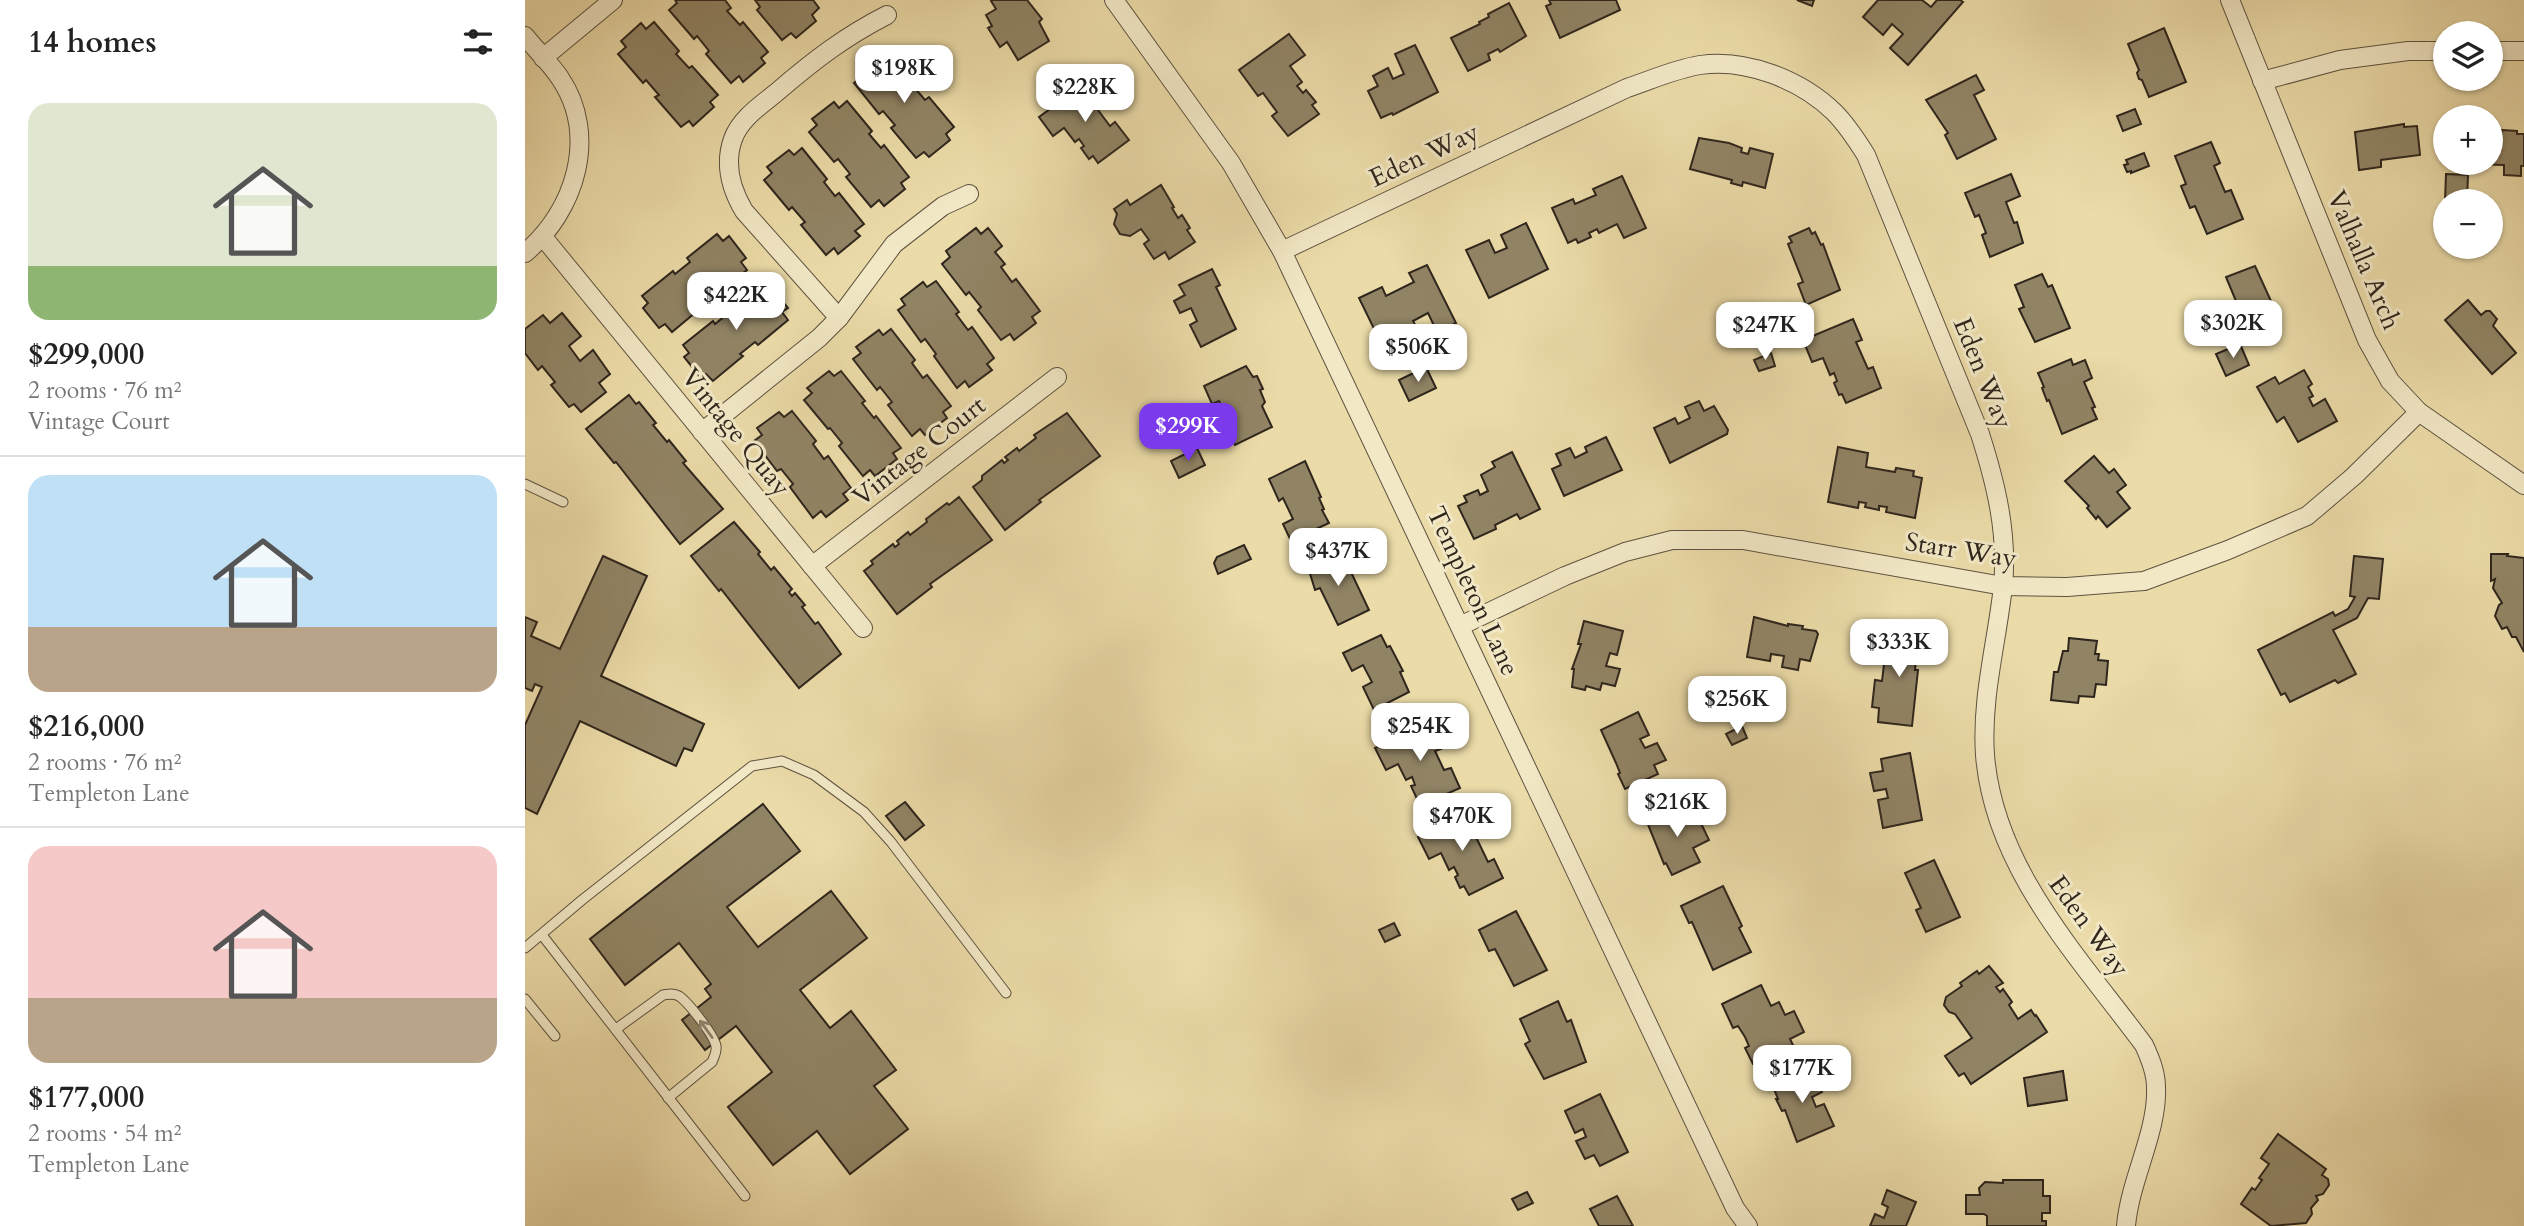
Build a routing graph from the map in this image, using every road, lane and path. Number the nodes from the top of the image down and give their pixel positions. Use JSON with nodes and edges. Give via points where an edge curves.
{"nodes":[{"id":1,"x":613,"y":0,"type":"edge"},
{"id":2,"x":1114,"y":0,"type":"edge"},
{"id":3,"x":2230,"y":0,"type":"edge"},
{"id":4,"x":887,"y":15,"type":"dead end"},
{"id":5,"x":526,"y":38,"type":"edge"},
{"id":6,"x":2433,"y":51,"type":"edge"},
{"id":7,"x":2503,"y":51,"type":"edge"},
{"id":8,"x":2524,"y":51,"type":"edge"},
{"id":9,"x":543,"y":58,"type":"junction"},
{"id":10,"x":2262,"y":81,"type":"junction"},
{"id":11,"x":969,"y":194,"type":"dead end"},
{"id":12,"x":543,"y":237,"type":"junction"},
{"id":13,"x":1282,"y":251,"type":"junction"},
{"id":14,"x":525,"y":253,"type":"edge"},
{"id":15,"x":839,"y":318,"type":"junction"},
{"id":16,"x":1057,"y":377,"type":"dead end"},
{"id":17,"x":2419,"y":412,"type":"junction"},
{"id":18,"x":702,"y":432,"type":"junction"},
{"id":19,"x":525,"y":484,"type":"edge"},
{"id":20,"x":2524,"y":485,"type":"edge"},
{"id":21,"x":563,"y":502,"type":"dead end"},
{"id":22,"x":812,"y":566,"type":"junction"},
{"id":23,"x":2003,"y":586,"type":"junction"},
{"id":24,"x":1460,"y":626,"type":"junction"},
{"id":25,"x":863,"y":628,"type":"dead end"},
{"id":26,"x":542,"y":935,"type":"junction"},
{"id":27,"x":525,"y":948,"type":"edge"},
{"id":28,"x":1006,"y":993,"type":"dead end"},
{"id":29,"x":525,"y":999,"type":"edge"},
{"id":30,"x":616,"y":1029,"type":"junction"},
{"id":31,"x":555,"y":1037,"type":"dead end"},
{"id":32,"x":669,"y":1098,"type":"junction"},
{"id":33,"x":745,"y":1196,"type":"dead end"},
{"id":34,"x":1748,"y":1226,"type":"edge"},
{"id":35,"x":2126,"y":1226,"type":"edge"}],
"edges":[{"from":1,"to":9,"type":"street"},
{"from":2,"to":13,"type":"street","name":"Templeton Lane","via":[[1231,163]]},
{"from":3,"to":10,"type":"street","name":"Valhalla Arch"},
{"from":4,"to":15,"type":"street","via":[[827,50],[748,116],[729,151],[734,194],[744,211]]},
{"from":5,"to":9,"type":"street"},
{"from":6,"to":10,"type":"street","via":[[2340,60]]},
{"from":7,"to":8,"type":"street"},
{"from":9,"to":12,"type":"street","via":[[572,102],[579,152],[569,197]]},
{"from":10,"to":17,"type":"street","name":"Valhalla Arch","via":[[2367,340],[2390,381]]},
{"from":11,"to":15,"type":"street","via":[[943,206],[894,244]]},
{"from":12,"to":14,"type":"street"},
{"from":12,"to":18,"type":"street","name":"Vintage Quay"},
{"from":13,"to":23,"type":"street","name":"Eden Way","via":[[1627,88],[1664,75],[1701,65],[1730,65],[1780,78],[1832,111],[1866,155],[1994,478],[2001,514]]},
{"from":13,"to":24,"type":"street","name":"Templeton Lane"},
{"from":15,"to":18,"type":"street"},
{"from":16,"to":22,"type":"street","name":"Vintage Court"},
{"from":17,"to":20,"type":"street","name":"Valhalla Arch"},
{"from":17,"to":23,"type":"street","name":"Starr Way","via":[[2307,516],[2228,550],[2144,581]]},
{"from":18,"to":22,"type":"street","name":"Vintage Quay"},
{"from":19,"to":21,"type":"lane"},
{"from":22,"to":25,"type":"street","name":"Vintage Quay"},
{"from":23,"to":24,"type":"street","name":"Starr Way","via":[[1743,540],[1672,540],[1625,552],[1565,576]]},
{"from":23,"to":35,"type":"street","name":"Eden Way","via":[[1985,737],[1994,806],[2025,882],[2144,1045],[2153,1067],[2153,1122]]},
{"from":24,"to":34,"type":"street","name":"Templeton Lane","via":[[1735,1208]]},
{"from":26,"to":27,"type":"lane"},
{"from":26,"to":28,"type":"lane","via":[[753,766],[782,761],[814,775],[865,812]]},
{"from":26,"to":30,"type":"lane"},
{"from":29,"to":31,"type":"lane"},
{"from":30,"to":32,"type":"lane"},
{"from":32,"to":30,"type":"lane","one_way":true,"via":[[712,1062],[716,1053],[712,1037],[688,1005],[681,997],[663,995]]},
{"from":32,"to":33,"type":"lane"}]}
